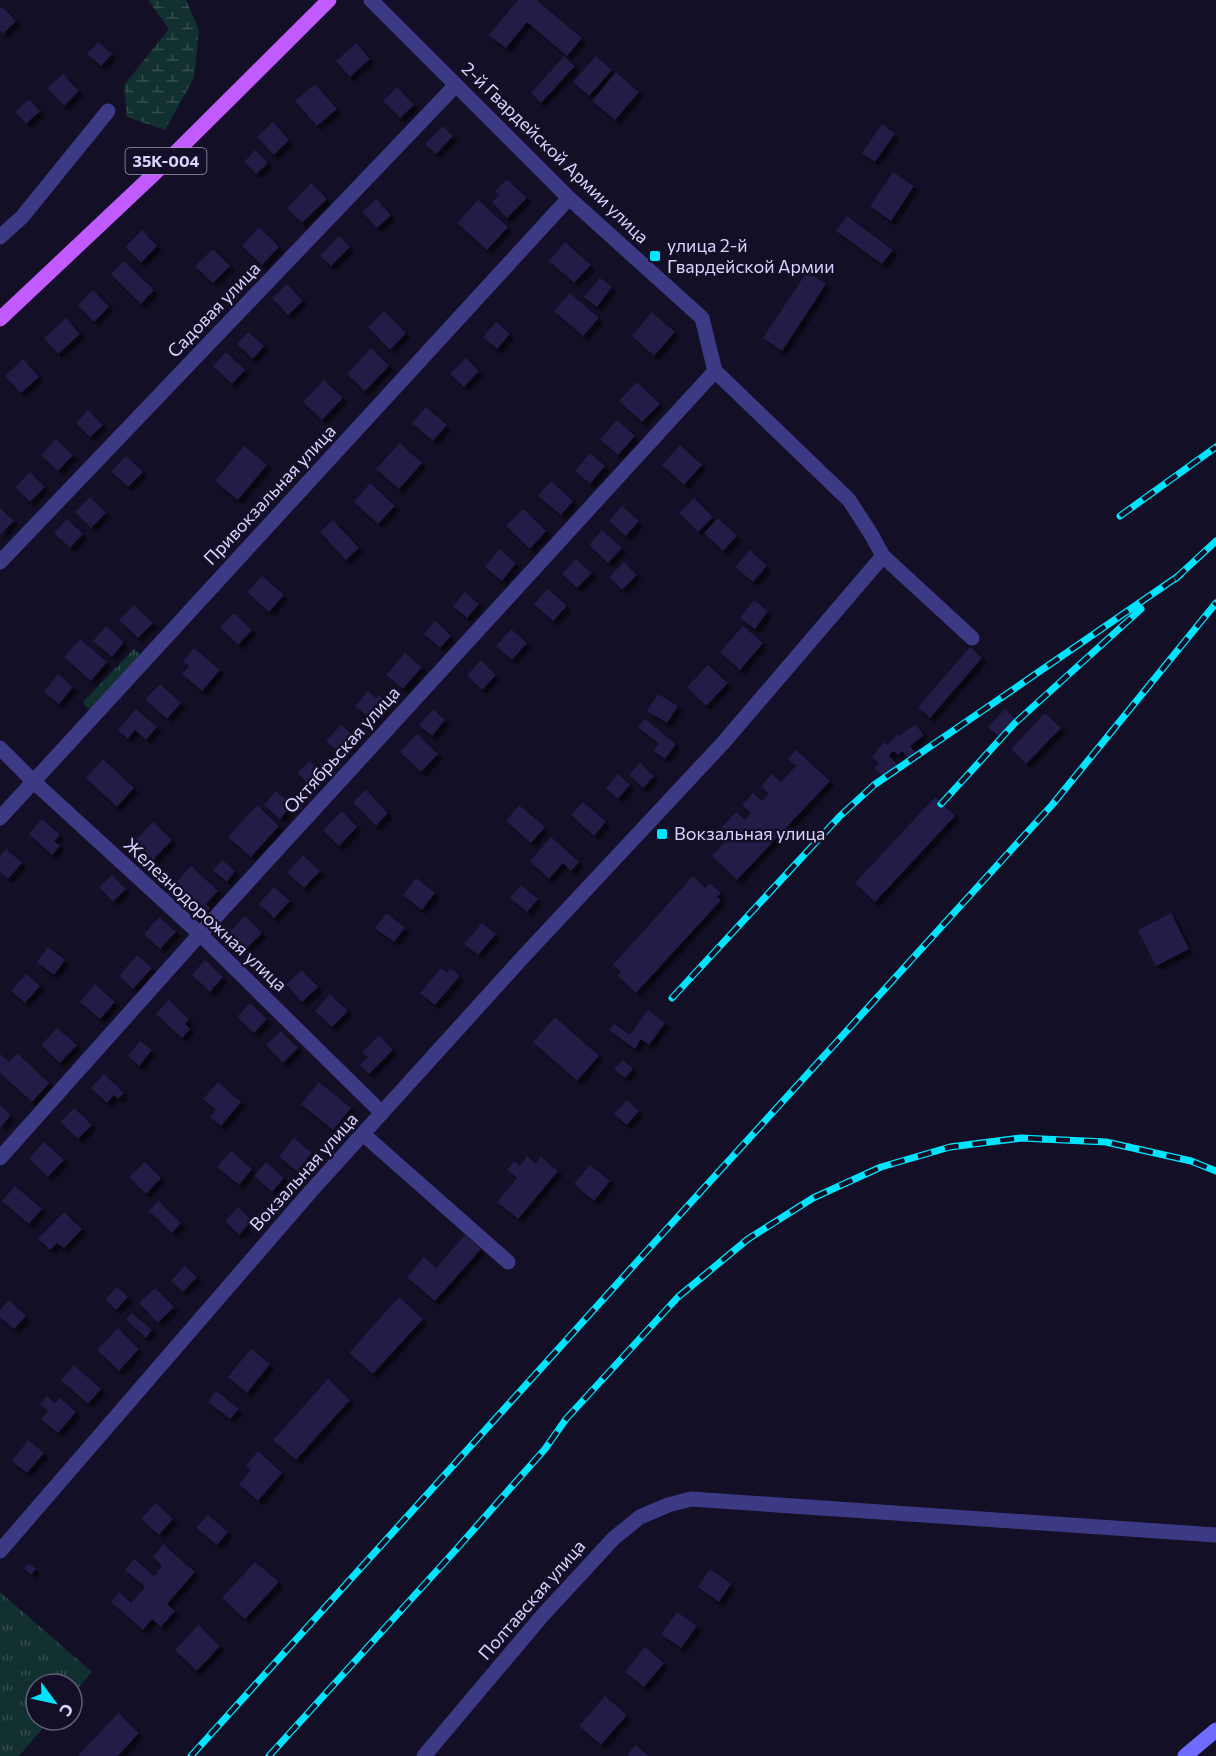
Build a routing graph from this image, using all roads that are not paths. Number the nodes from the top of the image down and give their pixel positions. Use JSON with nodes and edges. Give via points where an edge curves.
{"nodes":[{"id":1,"x":329,"y":0,"type":"edge"},
{"id":2,"x":371,"y":0,"type":"edge"},
{"id":3,"x":456,"y":85,"type":"junction"},
{"id":4,"x":108,"y":111,"type":"dead end"},
{"id":5,"x":569,"y":198,"type":"junction"},
{"id":6,"x":0,"y":237,"type":"edge"},
{"id":7,"x":0,"y":319,"type":"edge"},
{"id":8,"x":715,"y":372,"type":"junction"},
{"id":9,"x":883,"y":556,"type":"junction"},
{"id":10,"x":0,"y":562,"type":"edge"},
{"id":11,"x":972,"y":638,"type":"dead end"},
{"id":12,"x":0,"y":748,"type":"edge"},
{"id":13,"x":33,"y":781,"type":"junction"},
{"id":14,"x":0,"y":818,"type":"edge"},
{"id":15,"x":200,"y":934,"type":"junction"},
{"id":16,"x":382,"y":1113,"type":"junction"},
{"id":17,"x":363,"y":1134,"type":"junction"},
{"id":18,"x":0,"y":1158,"type":"edge"},
{"id":19,"x":508,"y":1262,"type":"dead end"},
{"id":20,"x":1216,"y":1535,"type":"edge"},
{"id":21,"x":0,"y":1551,"type":"edge"},
{"id":22,"x":1216,"y":1730,"type":"edge"},
{"id":23,"x":424,"y":1756,"type":"edge"},
{"id":24,"x":1185,"y":1756,"type":"edge"}],
"edges":[{"from":1,"to":7,"type":"main road","number":"35К-004","via":[[156,172]]},
{"from":2,"to":3,"type":"street","name":"2-й Гвардейской Армии улица"},
{"from":3,"to":5,"type":"street","name":"2-й Гвардейской Армии улица"},
{"from":3,"to":10,"type":"street","name":"Садовая улица"},
{"from":4,"to":6,"type":"street","via":[[22,217]]},
{"from":5,"to":8,"type":"street","name":"2-й Гвардейской Армии улица","via":[[702,318]]},
{"from":5,"to":13,"type":"street","name":"Привокзальная улица"},
{"from":8,"to":9,"type":"street","via":[[849,500]]},
{"from":8,"to":15,"type":"street","name":"Октябрьская улица"},
{"from":9,"to":11,"type":"street"},
{"from":9,"to":16,"type":"street","name":"Вокзальная улица","via":[[723,743]]},
{"from":12,"to":13,"type":"street","name":"Железнодорожная улица"},
{"from":13,"to":14,"type":"street","name":"Привокзальная улица"},
{"from":13,"to":15,"type":"street","name":"Железнодорожная улица"},
{"from":15,"to":16,"type":"street","name":"Железнодорожная улица"},
{"from":15,"to":18,"type":"street","name":"Октябрьская улица"},
{"from":16,"to":17,"type":"street","name":"Вокзальная улица"},
{"from":17,"to":19,"type":"street"},
{"from":17,"to":21,"type":"street","name":"Вокзальная улица"},
{"from":20,"to":23,"type":"street","name":"Полтавская улица","via":[[691,1499],[668,1505],[640,1517],[614,1538],[542,1616]]},
{"from":22,"to":24,"type":"main road"}]}
